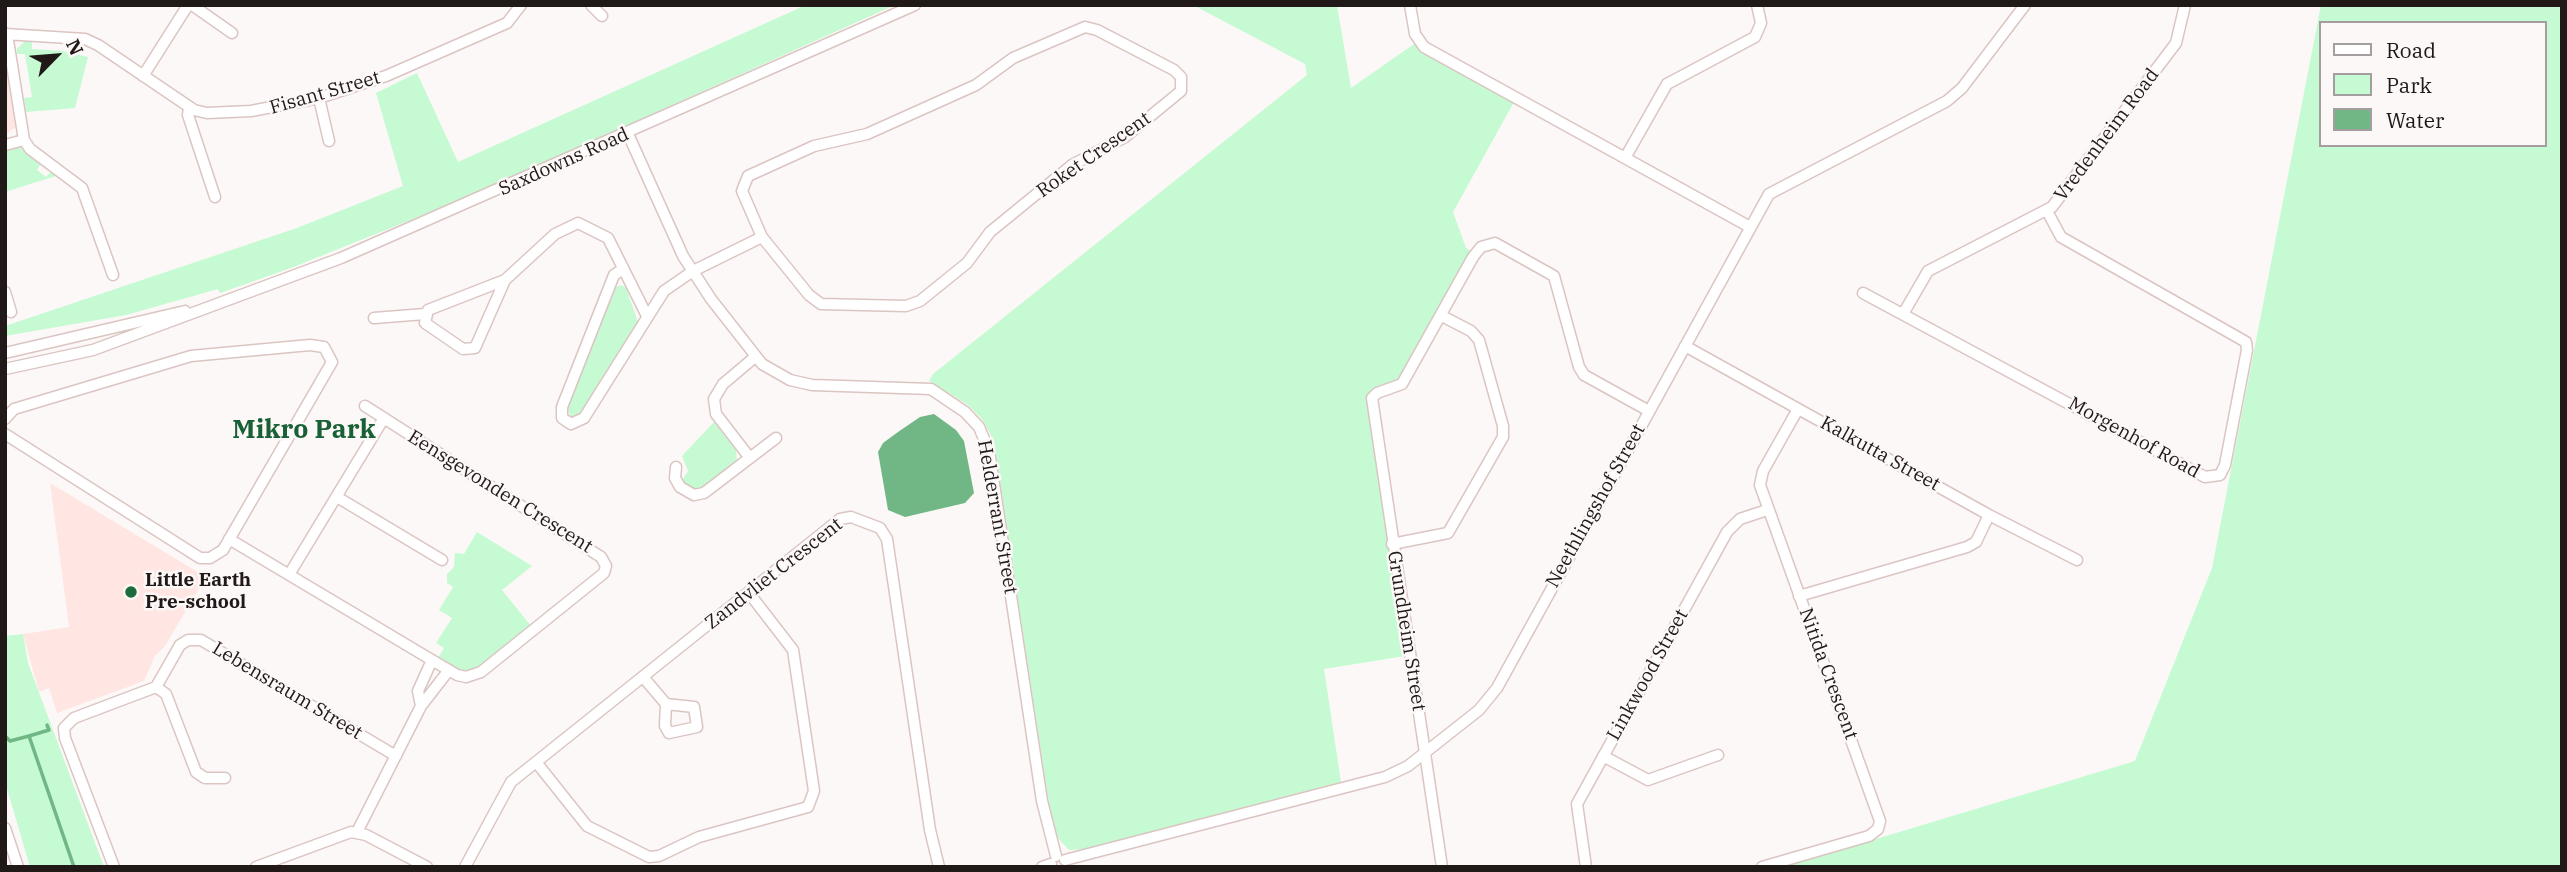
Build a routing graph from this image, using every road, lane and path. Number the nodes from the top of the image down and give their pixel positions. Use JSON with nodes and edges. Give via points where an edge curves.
{"nodes":[{"id":1,"x":190,"y":5,"type":"edge"},
{"id":2,"x":521,"y":5,"type":"edge"},
{"id":3,"x":591,"y":5,"type":"edge"},
{"id":4,"x":915,"y":5,"type":"edge"},
{"id":5,"x":1410,"y":5,"type":"edge"},
{"id":6,"x":1757,"y":5,"type":"edge"},
{"id":7,"x":2025,"y":5,"type":"edge"},
{"id":8,"x":2185,"y":5,"type":"edge"},
{"id":9,"x":602,"y":16,"type":"dead end"},
{"id":10,"x":232,"y":33,"type":"dead end"},
{"id":11,"x":6,"y":34,"type":"edge"},
{"id":12,"x":143,"y":76,"type":"junction"},
{"id":13,"x":319,"y":98,"type":"junction"},
{"id":14,"x":190,"y":108,"type":"junction"},
{"id":15,"x":628,"y":134,"type":"junction"},
{"id":16,"x":24,"y":140,"type":"junction"},
{"id":17,"x":328,"y":141,"type":"dead end"},
{"id":18,"x":5,"y":145,"type":"edge"},
{"id":19,"x":1625,"y":158,"type":"junction"},
{"id":20,"x":215,"y":197,"type":"dead end"},
{"id":21,"x":2047,"y":211,"type":"junction"},
{"id":22,"x":1750,"y":227,"type":"junction"},
{"id":23,"x":762,"y":237,"type":"junction"},
{"id":24,"x":623,"y":269,"type":"junction"},
{"id":25,"x":693,"y":271,"type":"junction"},
{"id":26,"x":113,"y":275,"type":"dead end"},
{"id":27,"x":505,"y":280,"type":"junction"},
{"id":28,"x":5,"y":292,"type":"edge"},
{"id":29,"x":1863,"y":293,"type":"dead end"},
{"id":30,"x":208,"y":306,"type":"junction"},
{"id":31,"x":11,"y":312,"type":"dead end"},
{"id":32,"x":425,"y":314,"type":"junction"},
{"id":33,"x":1903,"y":314,"type":"junction"},
{"id":34,"x":647,"y":316,"type":"junction"},
{"id":35,"x":1442,"y":316,"type":"junction"},
{"id":36,"x":374,"y":318,"type":"dead end"},
{"id":37,"x":1685,"y":346,"type":"junction"},
{"id":38,"x":5,"y":352,"type":"edge"},
{"id":39,"x":755,"y":357,"type":"junction"},
{"id":40,"x":5,"y":369,"type":"edge"},
{"id":41,"x":365,"y":406,"type":"dead end"},
{"id":42,"x":1798,"y":409,"type":"junction"},
{"id":43,"x":1649,"y":411,"type":"junction"},
{"id":44,"x":384,"y":418,"type":"junction"},
{"id":45,"x":5,"y":419,"type":"edge"},
{"id":46,"x":5,"y":434,"type":"edge"},
{"id":47,"x":776,"y":438,"type":"dead end"},
{"id":48,"x":750,"y":458,"type":"junction"},
{"id":49,"x":676,"y":467,"type":"dead end"},
{"id":50,"x":337,"y":498,"type":"junction"},
{"id":51,"x":1767,"y":510,"type":"junction"},
{"id":52,"x":1989,"y":515,"type":"junction"},
{"id":53,"x":229,"y":539,"type":"junction"},
{"id":54,"x":1392,"y":544,"type":"junction"},
{"id":55,"x":442,"y":560,"type":"dead end"},
{"id":56,"x":2077,"y":560,"type":"dead end"},
{"id":57,"x":290,"y":573,"type":"junction"},
{"id":58,"x":749,"y":593,"type":"junction"},
{"id":59,"x":1799,"y":596,"type":"junction"},
{"id":60,"x":432,"y":660,"type":"junction"},
{"id":61,"x":449,"y":670,"type":"junction"},
{"id":62,"x":643,"y":677,"type":"junction"},
{"id":63,"x":156,"y":687,"type":"junction"},
{"id":64,"x":666,"y":704,"type":"dead end"},
{"id":65,"x":421,"y":706,"type":"junction"},
{"id":66,"x":1425,"y":752,"type":"junction"},
{"id":67,"x":1718,"y":755,"type":"dead end"},
{"id":68,"x":396,"y":756,"type":"junction"},
{"id":69,"x":1604,"y":756,"type":"junction"},
{"id":70,"x":536,"y":762,"type":"junction"},
{"id":71,"x":225,"y":778,"type":"dead end"},
{"id":72,"x":5,"y":828,"type":"edge"},
{"id":73,"x":357,"y":832,"type":"junction"},
{"id":74,"x":1055,"y":863,"type":"edge"},
{"id":75,"x":18,"y":867,"type":"edge"},
{"id":76,"x":114,"y":867,"type":"edge"},
{"id":77,"x":256,"y":867,"type":"edge"},
{"id":78,"x":427,"y":867,"type":"edge"},
{"id":79,"x":466,"y":867,"type":"edge"},
{"id":80,"x":939,"y":867,"type":"edge"},
{"id":81,"x":1443,"y":867,"type":"edge"},
{"id":82,"x":1586,"y":867,"type":"edge"},
{"id":83,"x":1762,"y":867,"type":"edge"}],
"edges":[{"from":1,"to":10,"type":"street"},
{"from":1,"to":12,"type":"street"},
{"from":2,"to":13,"type":"street","name":"Fisant Street","via":[[512,18],[497,27],[386,76]]},
{"from":3,"to":9,"type":"street"},
{"from":4,"to":15,"type":"street","name":"Saxdowns Road"},
{"from":5,"to":19,"type":"street","via":[[1415,34],[1424,47]]},
{"from":6,"to":19,"type":"street","via":[[1761,23],[1755,37],[1667,84]]},
{"from":7,"to":22,"type":"street","name":"Neethlingshof Street","via":[[1956,94],[1777,187]]},
{"from":8,"to":21,"type":"street","name":"Vredenheim Road","via":[[2176,43]]},
{"from":11,"to":12,"type":"street","name":"Fisant Street","via":[[85,40]]},
{"from":11,"to":16,"type":"street"},
{"from":12,"to":14,"type":"street","name":"Fisant Street"},
{"from":13,"to":14,"type":"street","name":"Fisant Street","via":[[259,111],[207,113]]},
{"from":13,"to":17,"type":"street"},
{"from":14,"to":20,"type":"street","via":[[188,115]]},
{"from":15,"to":25,"type":"street","name":"Helderrant Street"},
{"from":15,"to":30,"type":"street","name":"Saxdowns Road","via":[[389,239]]},
{"from":16,"to":18,"type":"street"},
{"from":16,"to":26,"type":"street","via":[[82,188]]},
{"from":19,"to":22,"type":"street"},
{"from":21,"to":33,"type":"street","name":"Vredenheim Road","via":[[1928,271]]},
{"from":21,"to":33,"type":"street","name":"Morgenhof Road","via":[[2061,237],[2246,342],[2228,453],[2220,475],[2205,477]]},
{"from":22,"to":37,"type":"street","name":"Neethlingshof Street"},
{"from":23,"to":23,"type":"street","name":"Roket Crescent","via":[[821,304],[913,304],[960,269],[990,232],[1072,165],[1125,137],[1178,95],[1181,77],[1097,30],[1075,29],[1013,58],[981,83],[867,134],[814,146],[748,176],[742,191]]},
{"from":23,"to":25,"type":"street"},
{"from":24,"to":27,"type":"street","via":[[608,238],[581,223],[555,234]]},
{"from":24,"to":34,"type":"street"},
{"from":24,"to":34,"type":"street","via":[[614,275],[562,407],[564,421],[582,421]]},
{"from":25,"to":34,"type":"street","via":[[664,291]]},
{"from":25,"to":39,"type":"street","name":"Helderrant Street"},
{"from":27,"to":32,"type":"street"},
{"from":27,"to":32,"type":"street","via":[[480,343],[472,349],[463,349],[427,326]]},
{"from":28,"to":31,"type":"street"},
{"from":29,"to":33,"type":"street","name":"Morgenhof Road"},
{"from":30,"to":38,"type":"street","name":"Saxdowns Road"},
{"from":30,"to":40,"type":"street","name":"Saxdowns Road","via":[[93,351]]},
{"from":32,"to":36,"type":"street"},
{"from":35,"to":43,"type":"street","via":[[1477,250],[1490,243],[1501,246],[1554,276],[1582,373]]},
{"from":35,"to":54,"type":"street","name":"Grundheim Street","via":[[1402,384],[1374,396],[1371,405]]},
{"from":35,"to":54,"type":"street","via":[[1479,340],[1503,437],[1448,533]]},
{"from":37,"to":42,"type":"street","name":"Kalkutta Street"},
{"from":37,"to":43,"type":"street","name":"Neethlingshof Street"},
{"from":39,"to":48,"type":"street","via":[[723,384],[714,399],[716,414]]},
{"from":39,"to":74,"type":"street","name":"Helderrant Street","via":[[779,375],[801,383],[931,389],[979,427],[989,452]]},
{"from":41,"to":44,"type":"street","name":"Eensgevonden Crescent"},
{"from":42,"to":51,"type":"street","name":"Nitida Crescent","via":[[1761,475]]},
{"from":42,"to":52,"type":"street","name":"Kalkutta Street"},
{"from":43,"to":66,"type":"street","name":"Neethlingshof Street","via":[[1489,700]]},
{"from":44,"to":50,"type":"street"},
{"from":44,"to":61,"type":"street","name":"Eensgevonden Crescent","via":[[605,562],[602,576],[481,672],[466,677]]},
{"from":45,"to":53,"type":"street","via":[[14,409],[191,356],[324,347],[332,362],[328,374]]},
{"from":46,"to":53,"type":"street","via":[[200,558],[219,553]]},
{"from":47,"to":48,"type":"street"},
{"from":48,"to":49,"type":"street","via":[[699,495],[680,487]]},
{"from":50,"to":55,"type":"street"},
{"from":50,"to":57,"type":"street"},
{"from":51,"to":59,"type":"street","name":"Nitida Crescent"},
{"from":51,"to":69,"type":"street","name":"Linkwood Street","via":[[1741,519],[1727,532]]},
{"from":52,"to":56,"type":"street","name":"Kalkutta Street"},
{"from":52,"to":59,"type":"street","via":[[1976,542],[1967,547]]},
{"from":53,"to":57,"type":"street","name":"Eensgevonden Crescent"},
{"from":54,"to":66,"type":"street","name":"Grundheim Street"},
{"from":57,"to":60,"type":"street","name":"Eensgevonden Crescent"},
{"from":58,"to":62,"type":"street","name":"Zandvliet Crescent"},
{"from":58,"to":70,"type":"street","via":[[793,653],[814,791],[808,807],[649,857],[587,826]]},
{"from":58,"to":80,"type":"street","name":"Zandvliet Crescent","via":[[843,518],[856,518],[884,531]]},
{"from":59,"to":83,"type":"street","name":"Nitida Crescent","via":[[1879,825],[1869,836]]},
{"from":60,"to":61,"type":"street","name":"Eensgevonden Crescent"},
{"from":60,"to":65,"type":"street","via":[[418,691]]},
{"from":61,"to":65,"type":"street"},
{"from":62,"to":64,"type":"street"},
{"from":62,"to":70,"type":"street","name":"Zandvliet Crescent"},
{"from":63,"to":68,"type":"street","name":"Lebensraum Street","via":[[180,645],[197,639]]},
{"from":63,"to":71,"type":"street","via":[[166,694],[196,772],[205,778]]},
{"from":63,"to":76,"type":"street","via":[[74,718],[64,728]]},
{"from":65,"to":68,"type":"street"},
{"from":66,"to":74,"type":"street","name":"Neethlingshof Street","via":[[1385,777]]},
{"from":66,"to":81,"type":"street","name":"Grundheim Street"},
{"from":67,"to":69,"type":"street","via":[[1648,780]]},
{"from":68,"to":73,"type":"street"},
{"from":69,"to":82,"type":"street","name":"Linkwood Street","via":[[1577,806]]},
{"from":70,"to":79,"type":"street","name":"Zandvliet Crescent","via":[[506,788]]},
{"from":72,"to":75,"type":"street"},
{"from":73,"to":77,"type":"street"},
{"from":73,"to":78,"type":"street"}]}
